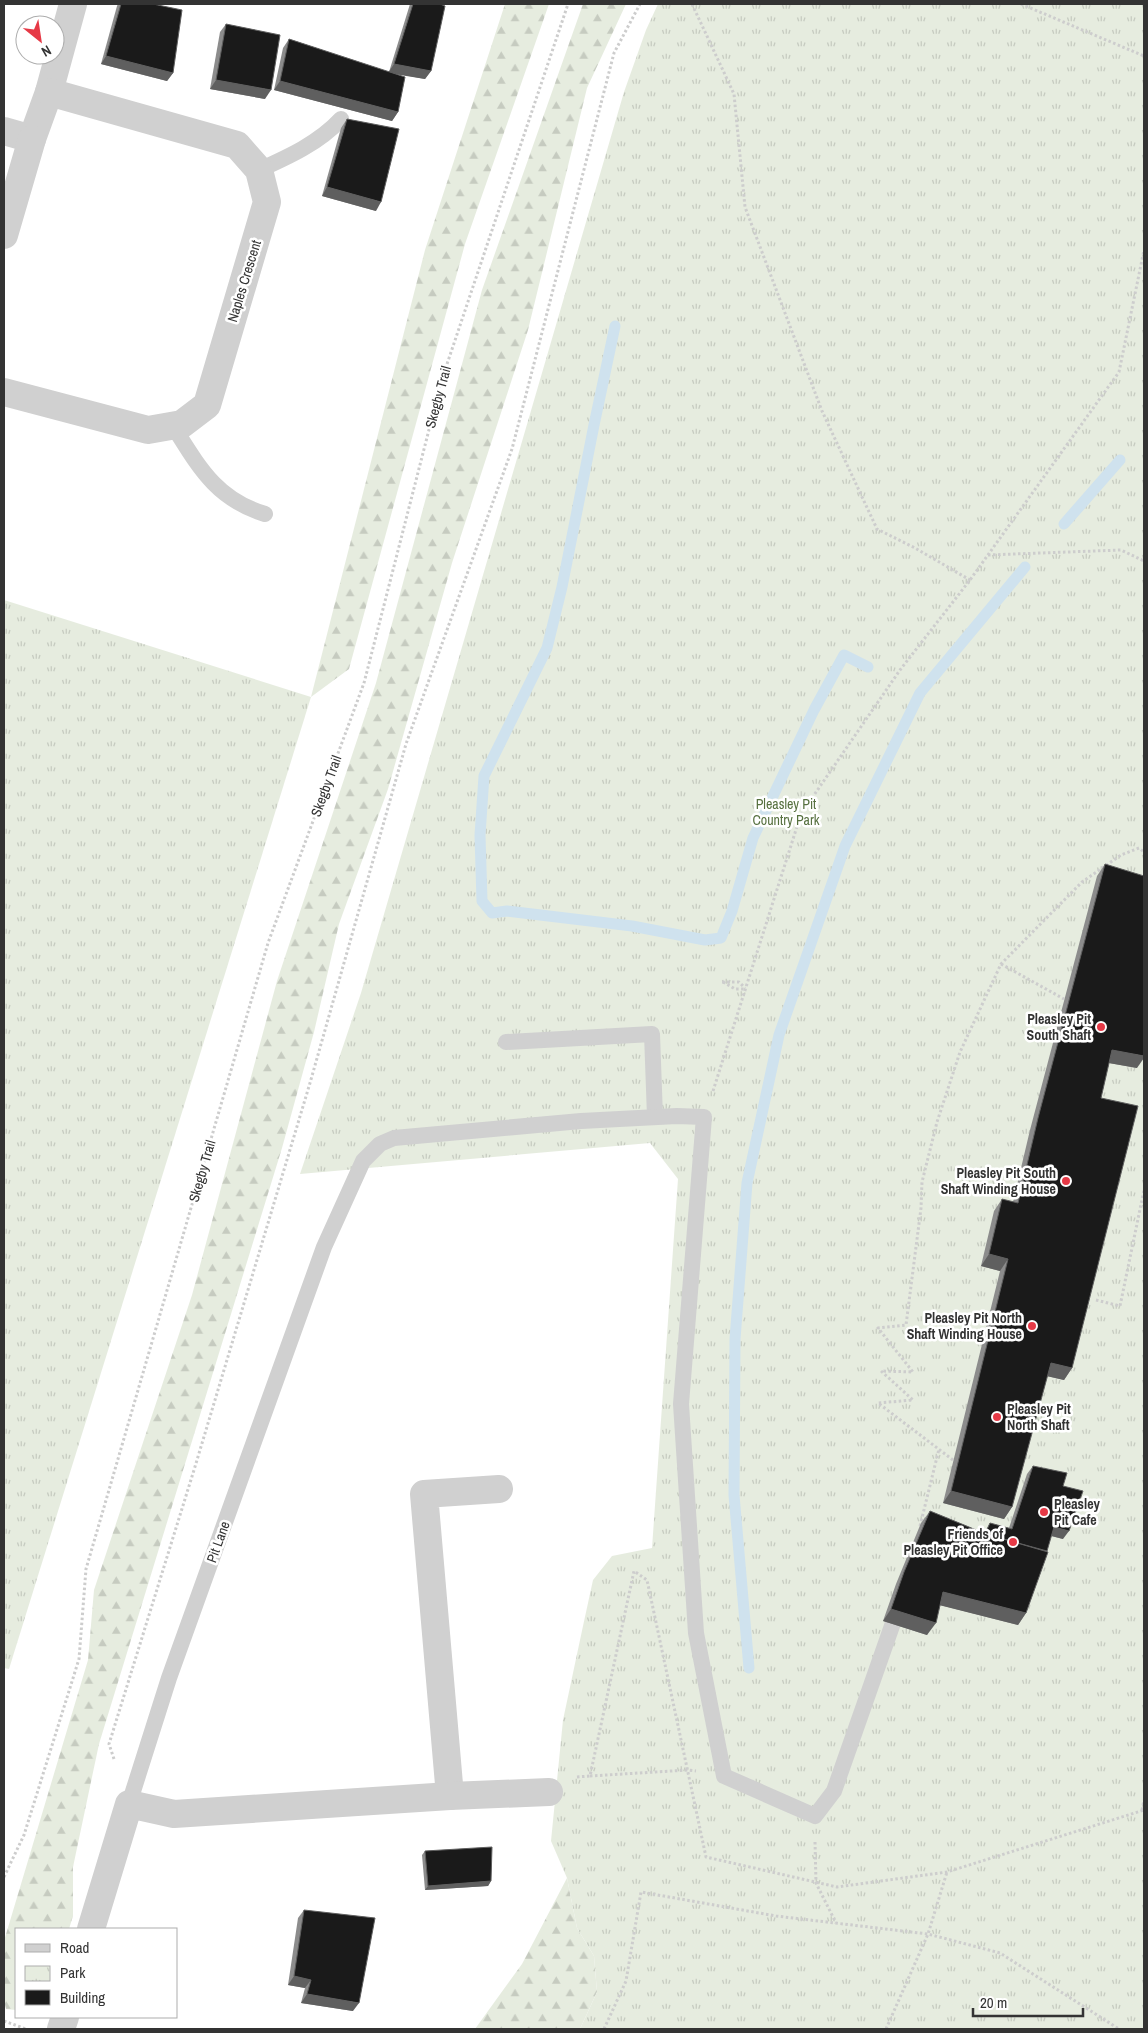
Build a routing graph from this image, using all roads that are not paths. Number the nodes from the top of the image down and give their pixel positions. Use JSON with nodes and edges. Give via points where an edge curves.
{"nodes":[{"id":1,"x":73,"y":4,"type":"edge"},
{"id":2,"x":49,"y":92,"type":"junction"},
{"id":3,"x":341,"y":119,"type":"dead end"},
{"id":4,"x":4,"y":131,"type":"edge"},
{"id":5,"x":32,"y":139,"type":"junction"},
{"id":6,"x":259,"y":170,"type":"junction"},
{"id":7,"x":4,"y":234,"type":"edge"},
{"id":8,"x":4,"y":392,"type":"edge"},
{"id":9,"x":173,"y":426,"type":"junction"},
{"id":10,"x":265,"y":514,"type":"dead end"},
{"id":11,"x":506,"y":1042,"type":"dead end"},
{"id":12,"x":655,"y":1117,"type":"junction"},
{"id":13,"x":500,"y":1489,"type":"dead end"},
{"id":14,"x":902,"y":1599,"type":"edge"},
{"id":15,"x":549,"y":1792,"type":"road end"},
{"id":16,"x":450,"y":1796,"type":"junction"},
{"id":17,"x":129,"y":1804,"type":"junction"},
{"id":18,"x":91,"y":1928,"type":"edge"}],
"edges":[{"from":1,"to":2,"type":"street"},
{"from":2,"to":5,"type":"street"},
{"from":2,"to":6,"type":"street","name":"Naples Crescent","via":[[237,145]]},
{"from":3,"to":6,"type":"lane","via":[[305,147]]},
{"from":4,"to":5,"type":"street"},
{"from":5,"to":7,"type":"street"},
{"from":6,"to":9,"type":"street","name":"Naples Crescent","via":[[267,202],[207,405],[182,424]]},
{"from":8,"to":9,"type":"street","name":"Naples Crescent","via":[[148,430]]},
{"from":9,"to":10,"type":"lane","via":[[199,467],[218,487],[245,508]]},
{"from":11,"to":12,"type":"lane","via":[[652,1034]]},
{"from":12,"to":14,"type":"lane","via":[[704,1117],[681,1404],[696,1634],[724,1776],[815,1816],[834,1791]]},
{"from":12,"to":17,"type":"lane","name":"Pit Lane","via":[[394,1138],[380,1144],[363,1161],[324,1247],[169,1678]]},
{"from":13,"to":16,"type":"street","via":[[424,1494]]},
{"from":15,"to":16,"type":"street"},
{"from":16,"to":17,"type":"street","via":[[174,1814]]},
{"from":17,"to":18,"type":"street","name":"Pit Lane"}]}
